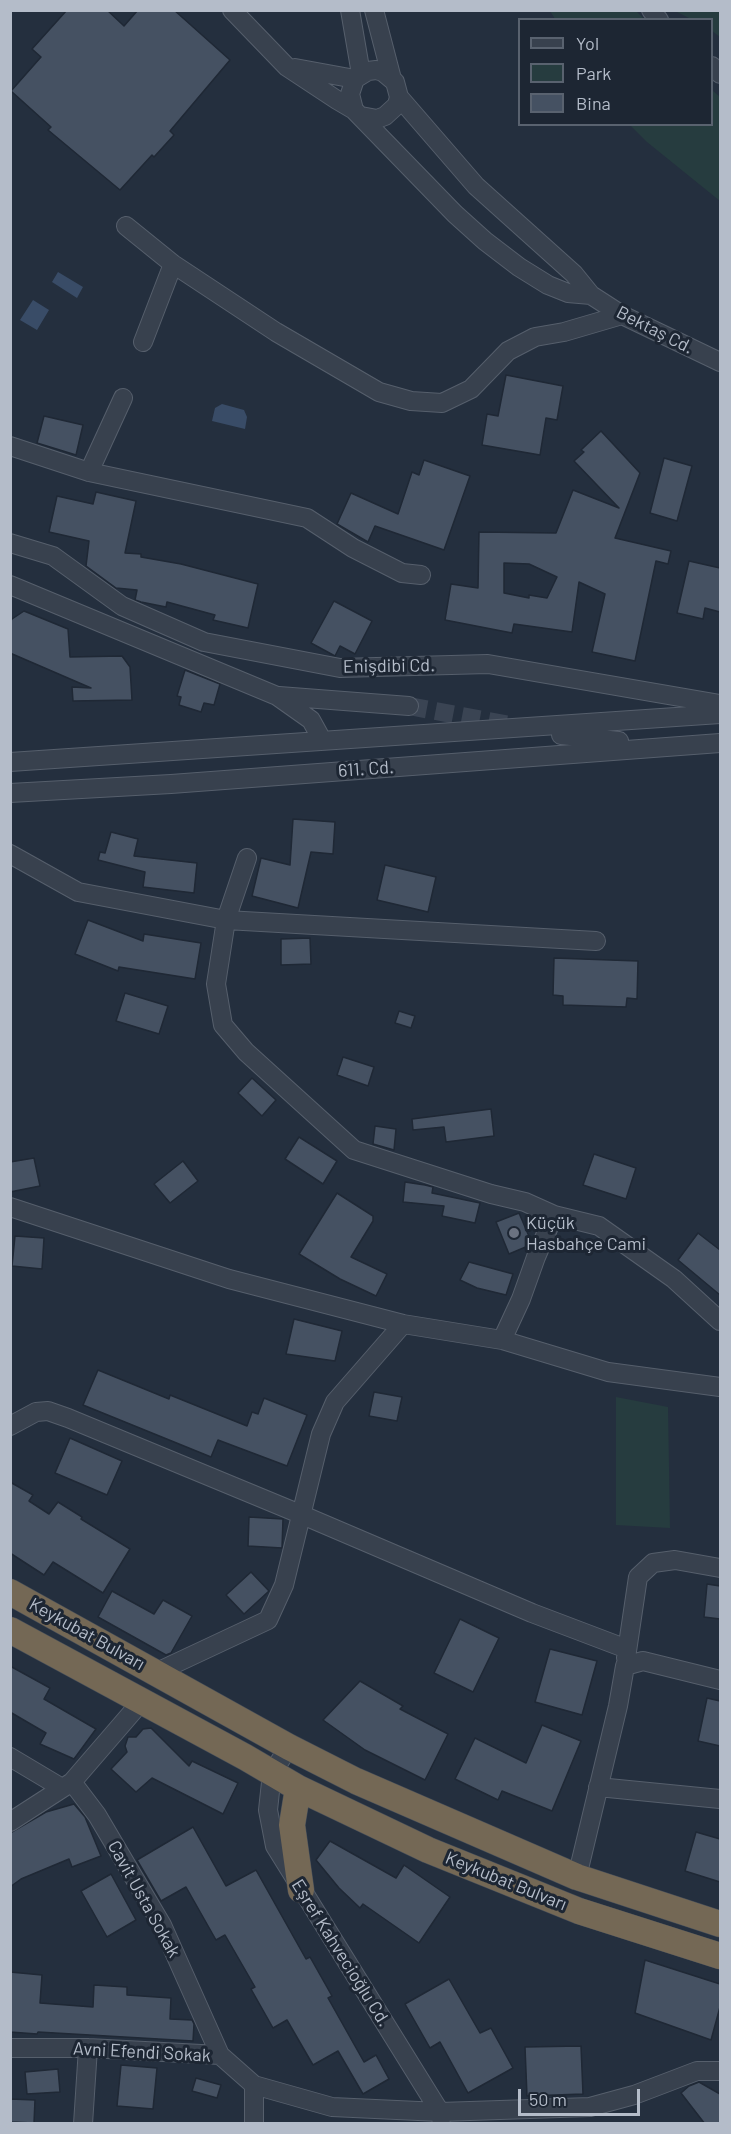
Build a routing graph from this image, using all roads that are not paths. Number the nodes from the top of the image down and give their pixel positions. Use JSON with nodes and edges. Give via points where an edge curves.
{"nodes":[{"id":1,"x":232,"y":10,"type":"edge"},
{"id":2,"x":350,"y":10,"type":"edge"},
{"id":3,"x":374,"y":10,"type":"edge"},
{"id":4,"x":287,"y":67,"type":"junction"},
{"id":5,"x":358,"y":77,"type":"junction"},
{"id":6,"x":392,"y":79,"type":"junction"},
{"id":7,"x":399,"y":97,"type":"junction"},
{"id":8,"x":358,"y":113,"type":"junction"},
{"id":9,"x":126,"y":226,"type":"dead end"},
{"id":10,"x":173,"y":264,"type":"junction"},
{"id":11,"x":591,"y":295,"type":"junction"},
{"id":12,"x":622,"y":315,"type":"junction"},
{"id":13,"x":142,"y":342,"type":"dead end"},
{"id":14,"x":720,"y":362,"type":"edge"},
{"id":15,"x":123,"y":398,"type":"dead end"},
{"id":16,"x":10,"y":446,"type":"edge"},
{"id":17,"x":89,"y":472,"type":"junction"},
{"id":18,"x":10,"y":543,"type":"edge"},
{"id":19,"x":421,"y":576,"type":"dead end"},
{"id":20,"x":10,"y":585,"type":"edge"},
{"id":21,"x":277,"y":696,"type":"junction"},
{"id":22,"x":720,"y":704,"type":"edge"},
{"id":23,"x":409,"y":706,"type":"tunnel mouth"},
{"id":24,"x":720,"y":714,"type":"edge"},
{"id":25,"x":561,"y":735,"type":"dead end"},
{"id":26,"x":322,"y":740,"type":"junction"},
{"id":27,"x":720,"y":742,"type":"edge"},
{"id":28,"x":665,"y":746,"type":"junction"},
{"id":29,"x":10,"y":762,"type":"edge"},
{"id":30,"x":10,"y":794,"type":"edge"},
{"id":31,"x":10,"y":854,"type":"edge"},
{"id":32,"x":247,"y":858,"type":"dead end"},
{"id":33,"x":226,"y":920,"type":"junction"},
{"id":34,"x":596,"y":941,"type":"dead end"},
{"id":35,"x":10,"y":1207,"type":"edge"},
{"id":36,"x":554,"y":1215,"type":"junction"},
{"id":37,"x":720,"y":1321,"type":"edge"},
{"id":38,"x":404,"y":1324,"type":"junction"},
{"id":39,"x":502,"y":1340,"type":"junction"},
{"id":40,"x":720,"y":1387,"type":"edge"},
{"id":41,"x":10,"y":1426,"type":"edge"},
{"id":42,"x":300,"y":1514,"type":"junction"},
{"id":43,"x":720,"y":1568,"type":"edge"},
{"id":44,"x":10,"y":1592,"type":"edge"},
{"id":45,"x":10,"y":1630,"type":"edge"},
{"id":46,"x":626,"y":1658,"type":"junction"},
{"id":47,"x":155,"y":1672,"type":"junction"},
{"id":48,"x":720,"y":1680,"type":"edge"},
{"id":49,"x":141,"y":1702,"type":"junction"},
{"id":50,"x":289,"y":1747,"type":"junction"},
{"id":51,"x":10,"y":1757,"type":"edge"},
{"id":52,"x":315,"y":1761,"type":"junction"},
{"id":53,"x":272,"y":1773,"type":"junction"},
{"id":54,"x":67,"y":1785,"type":"junction"},
{"id":55,"x":598,"y":1787,"type":"junction"},
{"id":56,"x":298,"y":1788,"type":"junction"},
{"id":57,"x":720,"y":1799,"type":"edge"},
{"id":58,"x":10,"y":1822,"type":"edge"},
{"id":59,"x":578,"y":1877,"type":"junction"},
{"id":60,"x":301,"y":1890,"type":"junction"},
{"id":61,"x":720,"y":1924,"type":"edge"},
{"id":62,"x":720,"y":1956,"type":"edge"},
{"id":63,"x":10,"y":2048,"type":"edge"},
{"id":64,"x":88,"y":2048,"type":"junction"},
{"id":65,"x":220,"y":2055,"type":"junction"},
{"id":66,"x":720,"y":2071,"type":"edge"},
{"id":67,"x":254,"y":2085,"type":"junction"},
{"id":68,"x":441,"y":2118,"type":"edge"},
{"id":69,"x":83,"y":2124,"type":"edge"},
{"id":70,"x":254,"y":2124,"type":"edge"}],
"edges":[{"from":1,"to":4,"type":"street"},
{"from":2,"to":5,"type":"street"},
{"from":3,"to":6,"type":"street"},
{"from":4,"to":5,"type":"street"},
{"from":4,"to":8,"type":"street"},
{"from":5,"to":6,"type":"street","via":[[376,70]]},
{"from":5,"to":8,"type":"street","via":[[350,94]]},
{"from":6,"to":7,"type":"street"},
{"from":7,"to":8,"type":"street","via":[[397,105],[385,116]]},
{"from":7,"to":11,"type":"street","via":[[476,186],[574,274]]},
{"from":8,"to":11,"type":"street","via":[[485,241],[548,285],[568,293]]},
{"from":9,"to":10,"type":"street"},
{"from":10,"to":12,"type":"street","via":[[276,332],[379,392],[411,401],[442,403],[471,389],[517,346]]},
{"from":10,"to":13,"type":"street"},
{"from":11,"to":12,"type":"street","name":"Bektaş Cd."},
{"from":12,"to":14,"type":"street","name":"Bektaş Cd."},
{"from":15,"to":17,"type":"street"},
{"from":16,"to":17,"type":"street"},
{"from":17,"to":19,"type":"street","via":[[307,518],[402,573]]},
{"from":18,"to":22,"type":"street","name":"Enişdibi Cd.","via":[[53,556],[122,606],[204,642],[340,668],[488,664]]},
{"from":20,"to":21,"type":"street"},
{"from":21,"to":23,"type":"street"},
{"from":21,"to":26,"type":"street","via":[[311,720]]},
{"from":24,"to":26,"type":"street","name":"611. Cd."},
{"from":25,"to":28,"type":"street"},
{"from":26,"to":29,"type":"street","name":"611. Cd."},
{"from":27,"to":28,"type":"street","name":"611. Cd."},
{"from":28,"to":30,"type":"street","name":"611. Cd."},
{"from":31,"to":33,"type":"street","via":[[78,892]]},
{"from":32,"to":33,"type":"street"},
{"from":33,"to":34,"type":"street"},
{"from":33,"to":36,"type":"street","via":[[216,984],[223,1025],[246,1052],[354,1150],[525,1202]]},
{"from":35,"to":38,"type":"street","via":[[229,1279]]},
{"from":36,"to":37,"type":"street","via":[[599,1226],[674,1279]]},
{"from":36,"to":39,"type":"street"},
{"from":38,"to":39,"type":"street"},
{"from":38,"to":42,"type":"street","via":[[335,1402],[321,1434]]},
{"from":39,"to":40,"type":"street","via":[[608,1372]]},
{"from":41,"to":42,"type":"street","via":[[36,1412],[48,1411]]},
{"from":42,"to":46,"type":"street","via":[[532,1613]]},
{"from":42,"to":47,"type":"street","via":[[284,1585],[268,1620]]},
{"from":43,"to":46,"type":"street","via":[[675,1560],[653,1563],[638,1577]]},
{"from":44,"to":47,"type":"highway","name":"Keykubat Bulvarı"},
{"from":45,"to":49,"type":"highway","name":"Keykubat Bulvarı"},
{"from":46,"to":48,"type":"street"},
{"from":46,"to":55,"type":"street"},
{"from":47,"to":50,"type":"highway","name":"Keykubat Bulvarı"},
{"from":49,"to":53,"type":"highway","name":"Keykubat Bulvarı"},
{"from":49,"to":54,"type":"street"},
{"from":50,"to":52,"type":"highway","name":"Keykubat Bulvarı"},
{"from":50,"to":53,"type":"street"},
{"from":51,"to":54,"type":"street"},
{"from":52,"to":56,"type":"street"},
{"from":52,"to":59,"type":"highway","name":"Keykubat Bulvarı"},
{"from":53,"to":56,"type":"highway","name":"Keykubat Bulvarı"},
{"from":53,"to":60,"type":"street","name":"Eşref Kahvecioğlu Cd.","via":[[268,1810],[275,1846]]},
{"from":54,"to":58,"type":"street"},
{"from":54,"to":65,"type":"street","name":"Cavit Usta Sokak","via":[[97,1815],[162,1925]]},
{"from":55,"to":57,"type":"street"},
{"from":55,"to":59,"type":"street"},
{"from":56,"to":60,"type":"highway","via":[[292,1825]]},
{"from":56,"to":62,"type":"highway","name":"Keykubat Bulvarı","via":[[428,1850],[579,1911]]},
{"from":59,"to":61,"type":"highway","name":"Keykubat Bulvarı"},
{"from":60,"to":68,"type":"street","name":"Eşref Kahvecioğlu Cd."},
{"from":63,"to":64,"type":"street","name":"Avni Efendi Sokak"},
{"from":64,"to":65,"type":"street","name":"Avni Efendi Sokak"},
{"from":64,"to":69,"type":"street"},
{"from":65,"to":67,"type":"street","name":"Avni Efendi Sokak"},
{"from":66,"to":68,"type":"street","name":"Avni Efendi Sokak","via":[[697,2070],[634,2095],[590,2107]]},
{"from":67,"to":68,"type":"street","name":"Avni Efendi Sokak","via":[[332,2107]]},
{"from":67,"to":70,"type":"street"}]}
